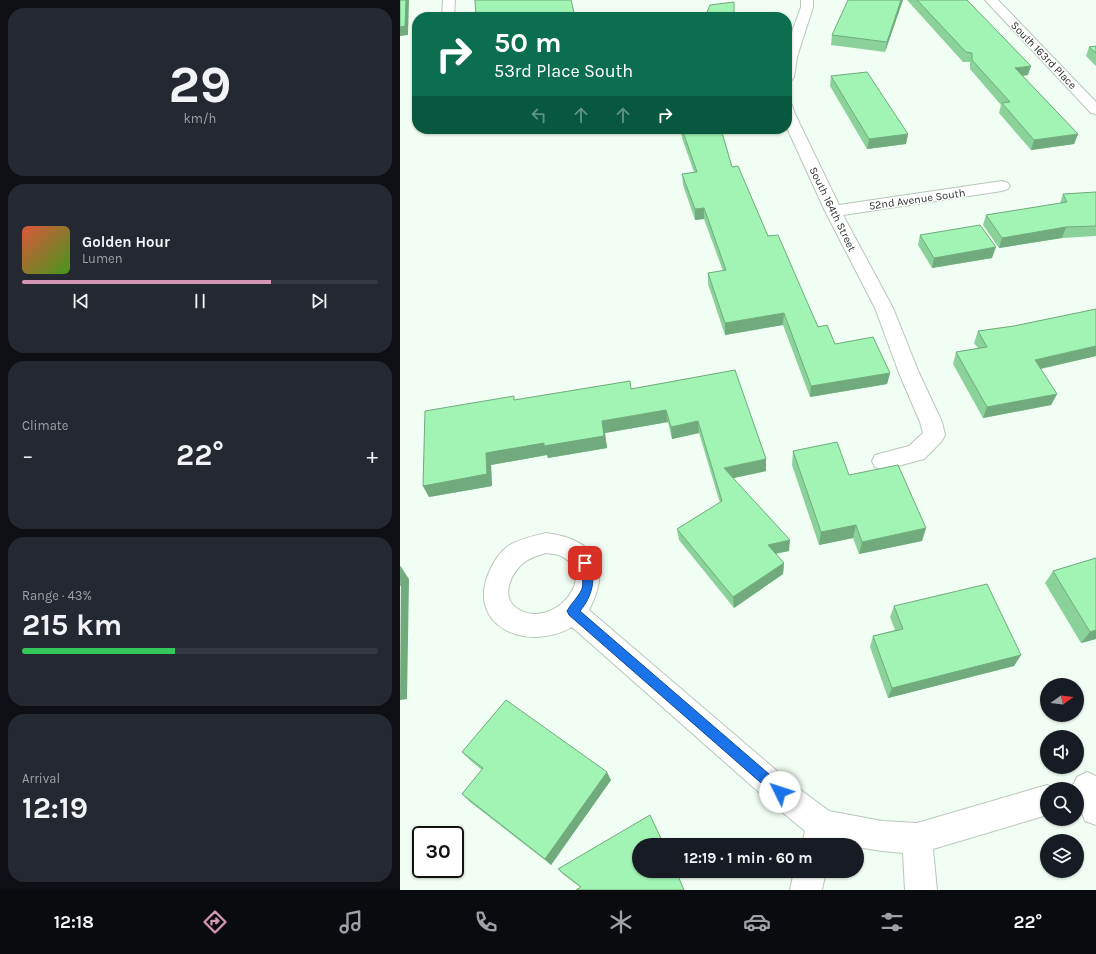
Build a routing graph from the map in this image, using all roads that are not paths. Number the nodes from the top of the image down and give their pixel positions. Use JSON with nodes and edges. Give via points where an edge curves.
{"nodes":[{"id":1,"x":449,"y":0,"type":"edge"},
{"id":2,"x":807,"y":0,"type":"edge"},
{"id":3,"x":991,"y":0,"type":"edge"},
{"id":4,"x":448,"y":12,"type":"edge"},
{"id":5,"x":792,"y":51,"type":"edge"},
{"id":6,"x":1096,"y":110,"type":"edge"},
{"id":7,"x":792,"y":123,"type":"edge"},
{"id":8,"x":1002,"y":186,"type":"dead end"},
{"id":9,"x":832,"y":211,"type":"junction"},
{"id":10,"x":883,"y":461,"type":"dead end"},
{"id":11,"x":572,"y":611,"type":"dead end"},
{"id":12,"x":1040,"y":802,"type":"edge"},
{"id":13,"x":820,"y":835,"type":"edge"},
{"id":14,"x":917,"y":838,"type":"junction"},
{"id":15,"x":809,"y":878,"type":"edge"},
{"id":16,"x":806,"y":890,"type":"edge"},
{"id":17,"x":920,"y":890,"type":"edge"}],
"edges":[{"from":1,"to":4,"type":"street"},
{"from":2,"to":5,"type":"street"},
{"from":3,"to":6,"type":"street","name":"South 163rd Place"},
{"from":7,"to":9,"type":"street","name":"South 164th Street"},
{"from":8,"to":9,"type":"street","name":"52nd Avenue South"},
{"from":9,"to":10,"type":"street","name":"South 164th Street","via":[[884,308],[934,435],[916,453]]},
{"from":11,"to":13,"type":"street","via":[[780,792]]},
{"from":12,"to":14,"type":"street"},
{"from":13,"to":14,"type":"street"},
{"from":14,"to":17,"type":"street"},
{"from":15,"to":16,"type":"street"}]}
